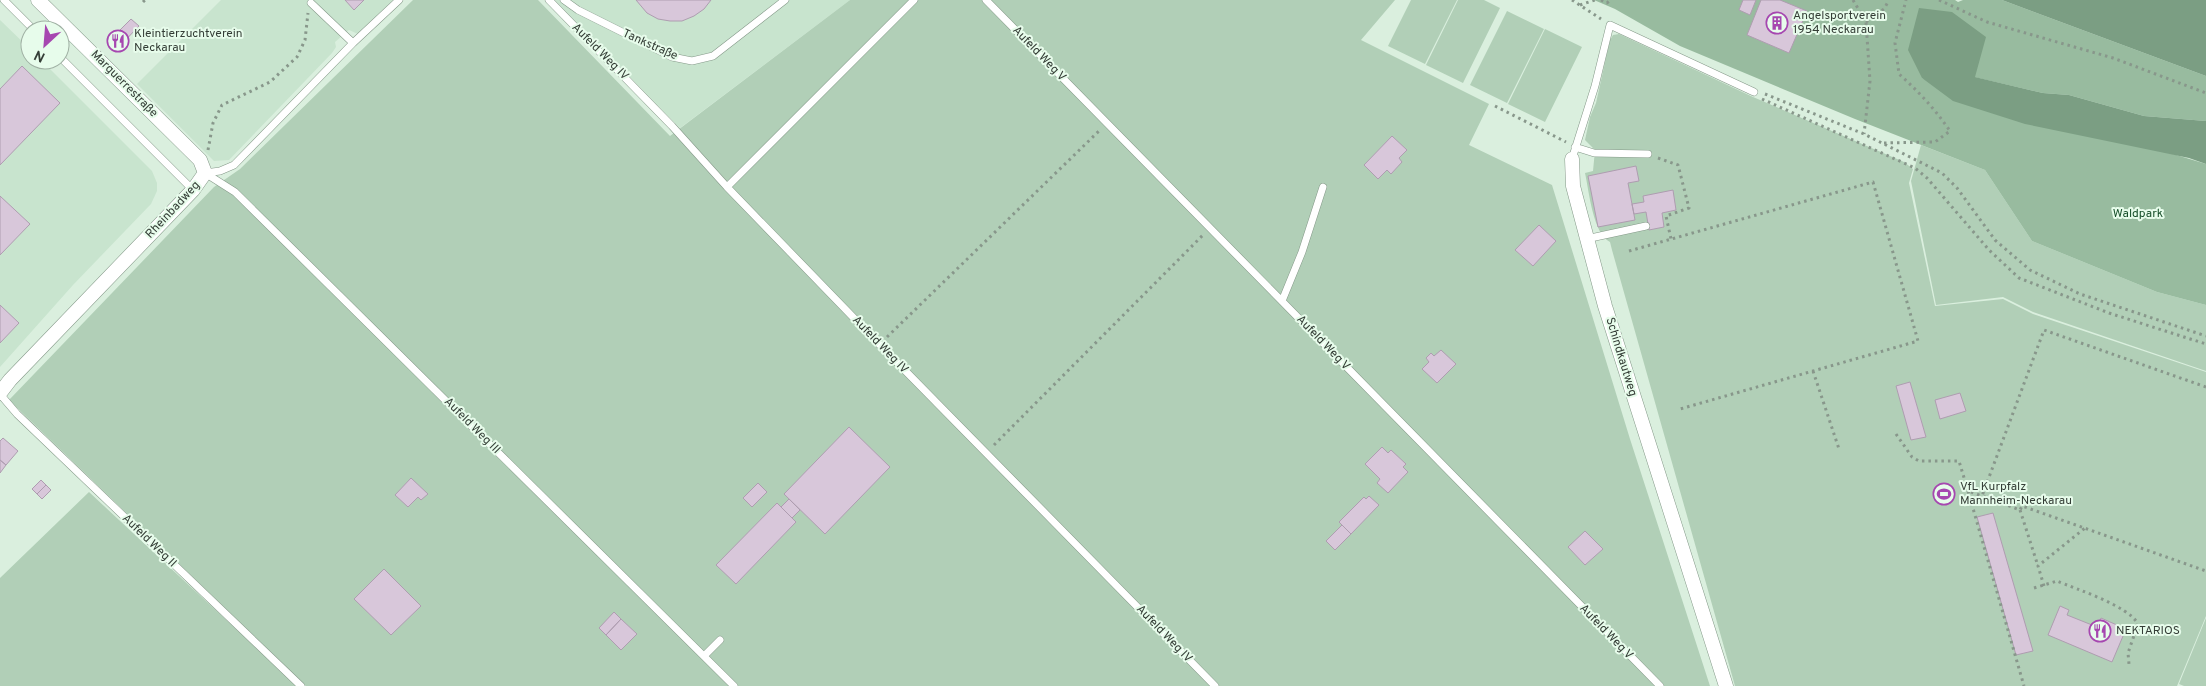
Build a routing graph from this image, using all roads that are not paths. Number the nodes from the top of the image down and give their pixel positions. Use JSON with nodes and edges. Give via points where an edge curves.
{"nodes":[{"id":1,"x":4,"y":0,"type":"edge"},
{"id":2,"x":38,"y":0,"type":"edge"},
{"id":3,"x":399,"y":0,"type":"edge"},
{"id":4,"x":548,"y":0,"type":"edge"},
{"id":5,"x":564,"y":0,"type":"edge"},
{"id":6,"x":784,"y":0,"type":"edge"},
{"id":7,"x":914,"y":0,"type":"edge"},
{"id":8,"x":986,"y":0,"type":"edge"},
{"id":9,"x":311,"y":3,"type":"road end"},
{"id":10,"x":24,"y":20,"type":"edge"},
{"id":11,"x":353,"y":43,"type":"junction"},
{"id":12,"x":70,"y":66,"type":"edge"},
{"id":13,"x":1754,"y":92,"type":"road end"},
{"id":14,"x":1573,"y":153,"type":"junction"},
{"id":15,"x":1648,"y":154,"type":"road end"},
{"id":16,"x":203,"y":166,"type":"junction"},
{"id":17,"x":727,"y":187,"type":"junction"},
{"id":18,"x":1323,"y":187,"type":"dead end"},
{"id":19,"x":193,"y":190,"type":"junction"},
{"id":20,"x":1646,"y":226,"type":"dead end"},
{"id":21,"x":1586,"y":239,"type":"junction"},
{"id":22,"x":1282,"y":301,"type":"junction"},
{"id":23,"x":0,"y":394,"type":"edge"},
{"id":24,"x":720,"y":640,"type":"dead end"},
{"id":25,"x":704,"y":656,"type":"junction"},
{"id":26,"x":300,"y":686,"type":"edge"},
{"id":27,"x":734,"y":686,"type":"edge"},
{"id":28,"x":1215,"y":686,"type":"edge"},
{"id":29,"x":1660,"y":686,"type":"edge"},
{"id":30,"x":1726,"y":686,"type":"edge"}],
"edges":[{"from":1,"to":10,"type":"lane"},
{"from":2,"to":16,"type":"street","name":"Marguerrestraße","via":[[91,45]]},
{"from":3,"to":11,"type":"lane","name":"Rheinbadweg"},
{"from":4,"to":17,"type":"lane","name":"Aufeld Weg IV"},
{"from":5,"to":6,"type":"lane","name":"Tankstraße","via":[[672,57],[692,61],[713,56]]},
{"from":7,"to":17,"type":"lane"},
{"from":8,"to":22,"type":"lane","name":"Aufeld Weg V"},
{"from":9,"to":11,"type":"lane"},
{"from":11,"to":16,"type":"lane","name":"Rheinbadweg","via":[[234,164],[220,171]]},
{"from":12,"to":19,"type":"lane"},
{"from":13,"to":14,"type":"lane","name":"Schindkautweg","via":[[1610,25],[1595,86]]},
{"from":14,"to":15,"type":"lane"},
{"from":14,"to":21,"type":"street","name":"Schindkautweg","via":[[1573,186]]},
{"from":16,"to":19,"type":"street","name":"Rheinbadweg"},
{"from":16,"to":25,"type":"lane","name":"Aufeld Weg III","via":[[235,192]]},
{"from":17,"to":28,"type":"lane","name":"Aufeld Weg IV"},
{"from":18,"to":22,"type":"lane"},
{"from":19,"to":23,"type":"street","name":"Rheinbadweg"},
{"from":20,"to":21,"type":"lane"},
{"from":21,"to":30,"type":"street","name":"Schindkautweg"},
{"from":22,"to":29,"type":"lane","name":"Aufeld Weg V"},
{"from":23,"to":26,"type":"lane","name":"Aufeld Weg II"},
{"from":24,"to":25,"type":"lane"},
{"from":25,"to":27,"type":"lane","name":"Aufeld Weg III"}]}
